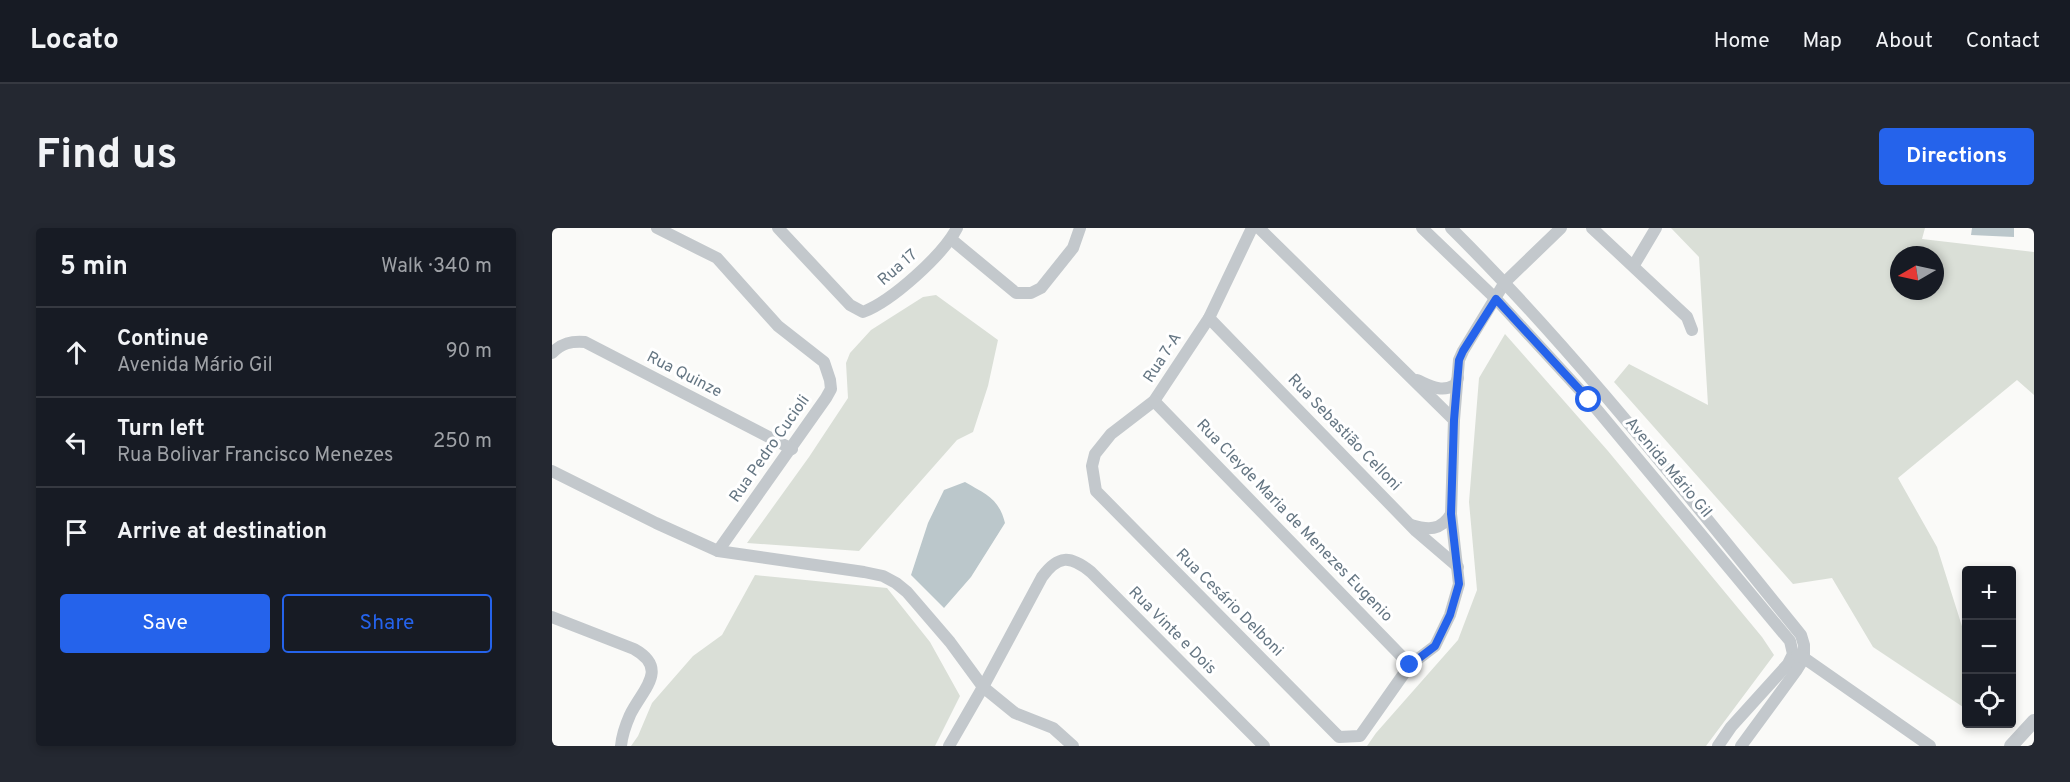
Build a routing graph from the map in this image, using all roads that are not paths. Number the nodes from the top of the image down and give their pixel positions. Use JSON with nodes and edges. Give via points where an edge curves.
{"nodes":[{"id":1,"x":657,"y":228,"type":"edge"},
{"id":2,"x":778,"y":228,"type":"edge"},
{"id":3,"x":1080,"y":228,"type":"edge"},
{"id":4,"x":1252,"y":228,"type":"edge"},
{"id":5,"x":1259,"y":228,"type":"edge"},
{"id":6,"x":1422,"y":228,"type":"edge"},
{"id":7,"x":1451,"y":228,"type":"edge"},
{"id":8,"x":1561,"y":228,"type":"edge"},
{"id":9,"x":1592,"y":228,"type":"edge"},
{"id":10,"x":1656,"y":228,"type":"edge"},
{"id":11,"x":954,"y":234,"type":"edge"},
{"id":12,"x":1634,"y":265,"type":"junction"},
{"id":13,"x":1505,"y":282,"type":"junction"},
{"id":14,"x":1496,"y":299,"type":"junction"},
{"id":15,"x":1209,"y":318,"type":"junction"},
{"id":16,"x":1692,"y":330,"type":"dead end"},
{"id":17,"x":555,"y":350,"type":"edge"},
{"id":18,"x":1408,"y":376,"type":"junction"},
{"id":19,"x":1458,"y":378,"type":"junction"},
{"id":20,"x":1600,"y":390,"type":"junction"},
{"id":21,"x":1589,"y":400,"type":"junction"},
{"id":22,"x":1154,"y":401,"type":"junction"},
{"id":23,"x":1454,"y":420,"type":"junction"},
{"id":24,"x":792,"y":449,"type":"junction"},
{"id":25,"x":552,"y":471,"type":"edge"},
{"id":26,"x":1096,"y":491,"type":"joint"},
{"id":27,"x":1689,"y":498,"type":"junction"},
{"id":28,"x":1679,"y":507,"type":"junction"},
{"id":29,"x":1451,"y":514,"type":"junction"},
{"id":30,"x":1411,"y":525,"type":"junction"},
{"id":31,"x":718,"y":551,"type":"junction"},
{"id":32,"x":1458,"y":567,"type":"junction"},
{"id":33,"x":1747,"y":579,"type":"junction"},
{"id":34,"x":552,"y":617,"type":"edge"},
{"id":35,"x":1798,"y":656,"type":"junction"},
{"id":36,"x":1410,"y":665,"type":"junction"},
{"id":37,"x":983,"y":687,"type":"junction"},
{"id":38,"x":2034,"y":721,"type":"edge"},
{"id":39,"x":1726,"y":734,"type":"junction"},
{"id":40,"x":621,"y":746,"type":"edge"},
{"id":41,"x":949,"y":746,"type":"edge"},
{"id":42,"x":1073,"y":746,"type":"edge"},
{"id":43,"x":1264,"y":746,"type":"edge"},
{"id":44,"x":1718,"y":746,"type":"edge"},
{"id":45,"x":1741,"y":746,"type":"edge"},
{"id":46,"x":1930,"y":746,"type":"edge"},
{"id":47,"x":2011,"y":746,"type":"edge"}],
"edges":[{"from":1,"to":24,"type":"street","name":"Rua Pedro Cucioli","via":[[717,258],[778,326],[824,362],[831,389]]},
{"from":2,"to":11,"type":"street","name":"Rua 17","via":[[850,304],[863,312],[878,306],[931,261]]},
{"from":3,"to":11,"type":"street","via":[[1073,248],[1041,288],[1031,293],[1016,293]]},
{"from":4,"to":15,"type":"street","name":"Rua 7-A"},
{"from":5,"to":18,"type":"street"},
{"from":6,"to":14,"type":"street","name":"Avenida Mário Gil"},
{"from":7,"to":13,"type":"street","name":"Avenida Mário Gil"},
{"from":8,"to":13,"type":"street"},
{"from":9,"to":12,"type":"street"},
{"from":10,"to":12,"type":"street"},
{"from":12,"to":16,"type":"street","via":[[1687,317]]},
{"from":13,"to":14,"type":"street"},
{"from":13,"to":20,"type":"street","name":"Avenida Mário Gil"},
{"from":14,"to":19,"type":"street","via":[[1463,351]]},
{"from":14,"to":21,"type":"street","name":"Avenida Mário Gil"},
{"from":15,"to":22,"type":"street","name":"Rua 7-A"},
{"from":15,"to":30,"type":"street","name":"Rua Sebastião Celloni"},
{"from":17,"to":24,"type":"street","name":"Rua Quinze","via":[[573,341],[585,342]]},
{"from":18,"to":19,"type":"street","via":[[1440,390],[1455,385]]},
{"from":18,"to":23,"type":"street"},
{"from":19,"to":23,"type":"street"},
{"from":20,"to":21,"type":"street"},
{"from":20,"to":27,"type":"street","name":"Avenida Mário Gil"},
{"from":21,"to":28,"type":"street","name":"Avenida Mário Gil"},
{"from":22,"to":26,"type":"street","name":"Rua 7-A","via":[[1111,434],[1095,454],[1092,465]]},
{"from":22,"to":36,"type":"street","name":"Rua Cleyde Maria de Menezes Eugenio"},
{"from":23,"to":29,"type":"street"},
{"from":24,"to":31,"type":"street","name":"Rua Pedro Cucioli"},
{"from":25,"to":31,"type":"street"},
{"from":26,"to":36,"type":"street","name":"Rua Cesário Delboni","via":[[1339,737],[1360,736]]},
{"from":27,"to":28,"type":"street"},
{"from":27,"to":33,"type":"street","name":"Avenida Mário Gil"},
{"from":28,"to":33,"type":"street","name":"Avenida Mário Gil"},
{"from":29,"to":30,"type":"street","via":[[1433,529]]},
{"from":29,"to":32,"type":"street"},
{"from":30,"to":32,"type":"street","name":"Rua Sebastião Celloni"},
{"from":31,"to":37,"type":"street","via":[[883,576],[923,609]]},
{"from":32,"to":36,"type":"street","via":[[1459,584],[1440,636],[1435,646]]},
{"from":33,"to":35,"type":"street","name":"Avenida Mário Gil"},
{"from":34,"to":40,"type":"street","via":[[634,649],[649,660],[651,680],[630,715]]},
{"from":35,"to":39,"type":"street"},
{"from":35,"to":45,"type":"street","via":[[1796,671]]},
{"from":35,"to":46,"type":"street"},
{"from":37,"to":41,"type":"street"},
{"from":37,"to":42,"type":"street","via":[[1015,713],[1053,728]]},
{"from":37,"to":43,"type":"street","name":"Rua Vinte e Dois","via":[[1042,577],[1049,567],[1068,559],[1091,572]]},
{"from":38,"to":47,"type":"street"},
{"from":39,"to":44,"type":"street"},
{"from":39,"to":45,"type":"street"}]}
